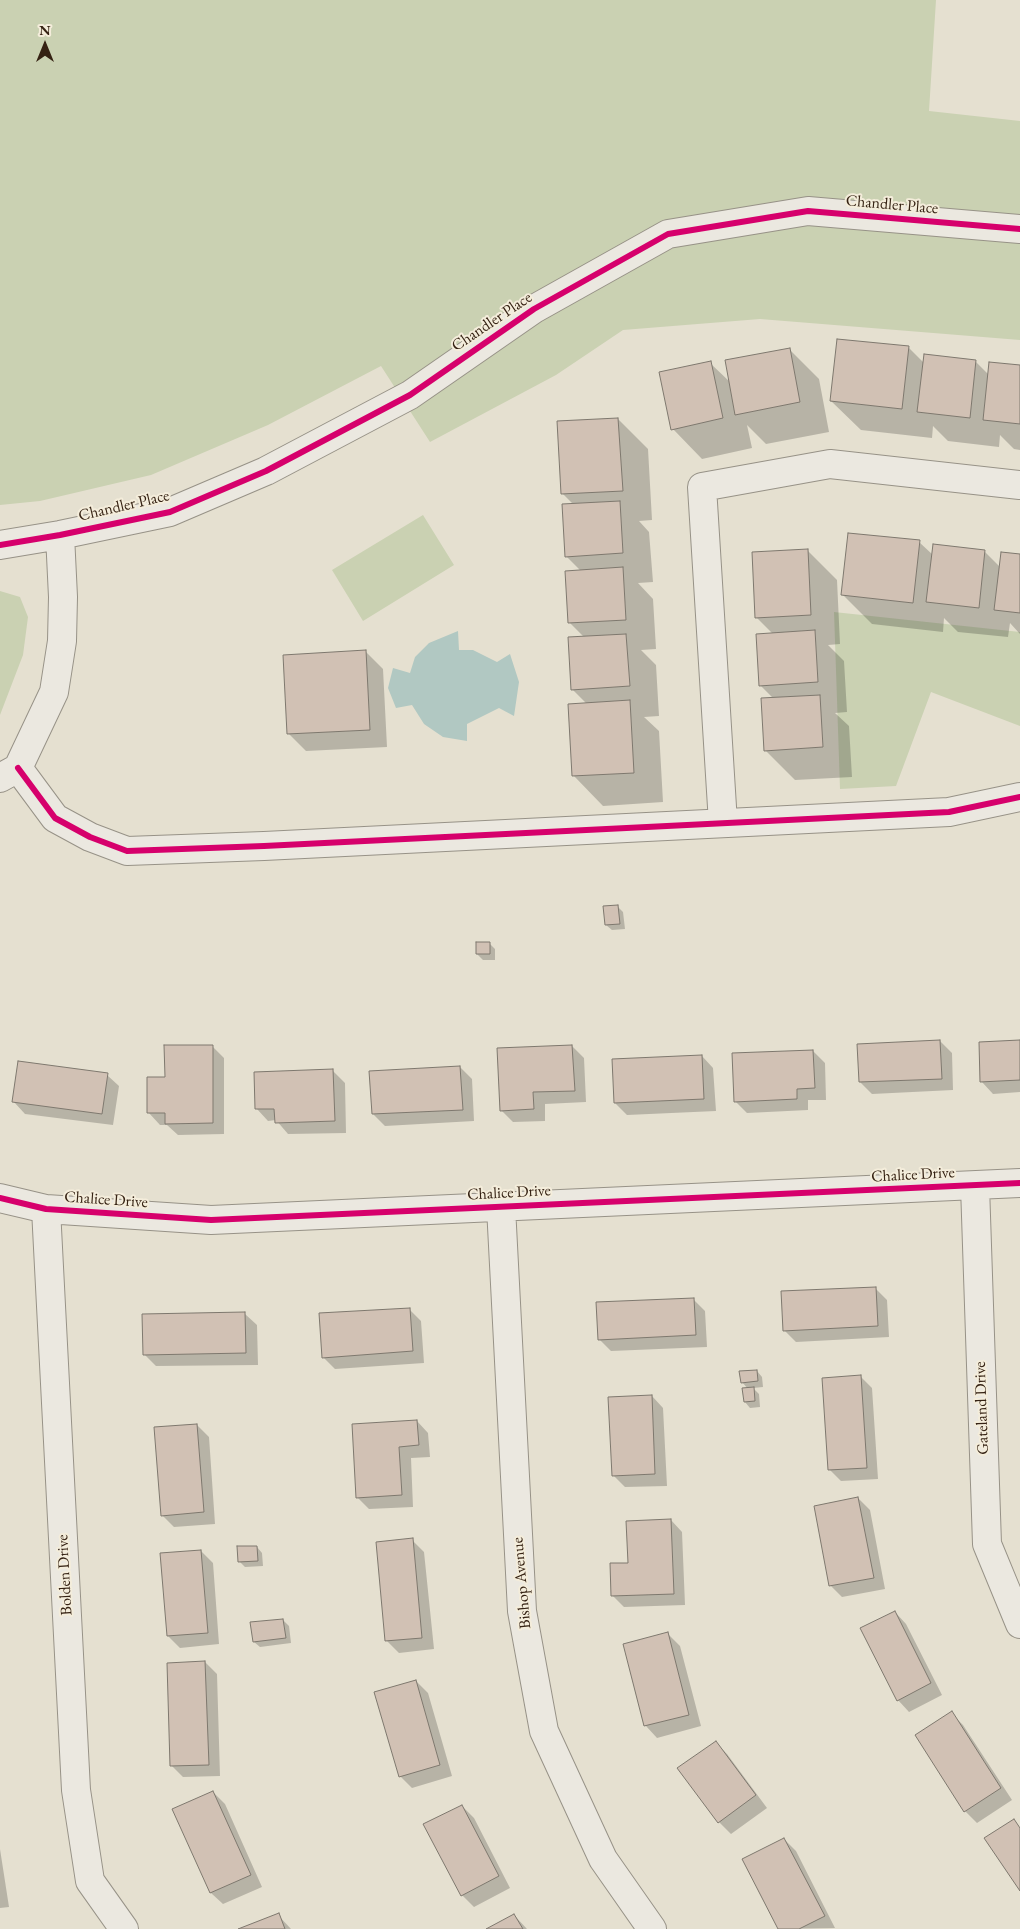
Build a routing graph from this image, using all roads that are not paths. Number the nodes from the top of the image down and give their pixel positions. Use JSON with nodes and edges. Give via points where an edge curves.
{"nodes":[{"id":1,"x":1020,"y":229,"type":"edge"},
{"id":2,"x":1020,"y":485,"type":"edge"},
{"id":3,"x":60,"y":535,"type":"junction"},
{"id":4,"x":0,"y":545,"type":"edge"},
{"id":5,"x":9,"y":773,"type":"edge"},
{"id":6,"x":1020,"y":797,"type":"edge"},
{"id":7,"x":723,"y":823,"type":"junction"},
{"id":8,"x":1020,"y":1184,"type":"edge"},
{"id":9,"x":974,"y":1186,"type":"junction"},
{"id":10,"x":0,"y":1198,"type":"edge"},
{"id":11,"x":501,"y":1207,"type":"junction"},
{"id":12,"x":46,"y":1209,"type":"junction"},
{"id":13,"x":1020,"y":1624,"type":"edge"},
{"id":14,"x":124,"y":1929,"type":"edge"},
{"id":15,"x":652,"y":1929,"type":"edge"}],
"edges":[{"from":1,"to":3,"type":"street","name":"Chandler Place","via":[[808,211],[668,234],[534,309],[410,396],[266,471],[170,512]]},
{"from":2,"to":7,"type":"street","via":[[830,464],[702,487]]},
{"from":3,"to":4,"type":"street","name":"Chandler Place"},
{"from":3,"to":5,"type":"street","via":[[62,641],[54,692]]},
{"from":5,"to":7,"type":"street","via":[[55,818],[90,837],[127,850]]},
{"from":6,"to":7,"type":"street","via":[[949,812]]},
{"from":8,"to":9,"type":"street","name":"Chalice Drive"},
{"from":9,"to":11,"type":"street","name":"Chalice Drive"},
{"from":9,"to":13,"type":"street","name":"Gateland Drive","via":[[987,1544]]},
{"from":10,"to":12,"type":"street","name":"Chalice Drive"},
{"from":11,"to":12,"type":"street","name":"Chalice Drive","via":[[211,1220]]},
{"from":11,"to":15,"type":"street","name":"Bishop Avenue","via":[[522,1611],[544,1731],[603,1858]]},
{"from":12,"to":14,"type":"street","name":"Bolden Drive","via":[[76,1790],[90,1881]]}]}
